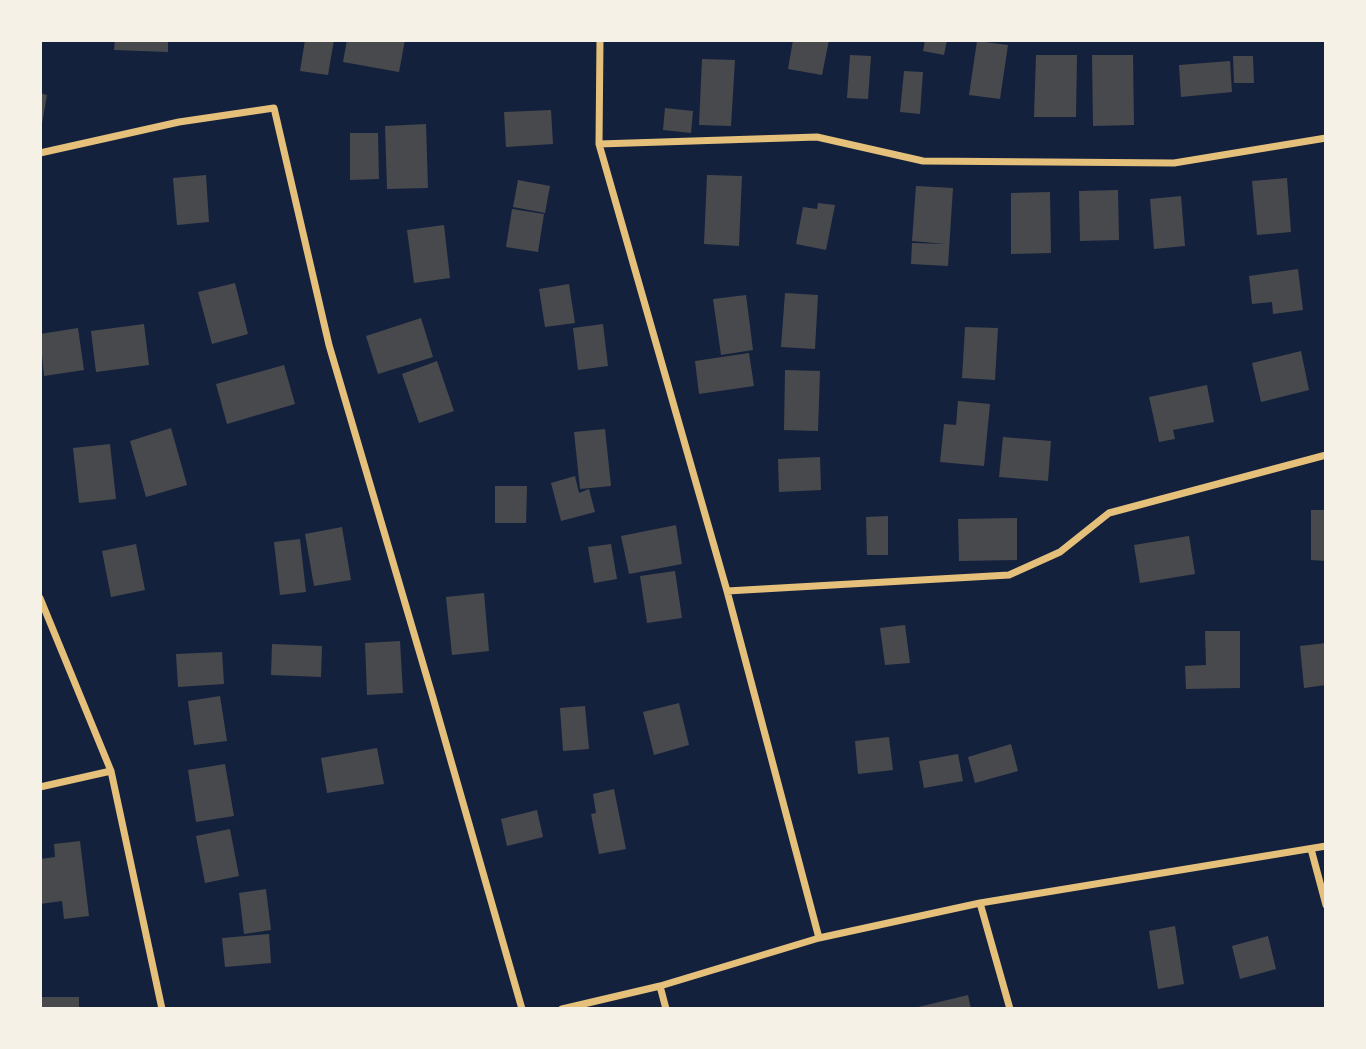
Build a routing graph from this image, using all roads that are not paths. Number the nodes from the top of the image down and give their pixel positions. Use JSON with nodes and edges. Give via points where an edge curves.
{"nodes":[{"id":1,"x":600,"y":40,"type":"edge"},
{"id":2,"x":1326,"y":138,"type":"edge"},
{"id":3,"x":599,"y":144,"type":"junction"},
{"id":4,"x":40,"y":153,"type":"edge"},
{"id":5,"x":1326,"y":455,"type":"edge"},
{"id":6,"x":727,"y":591,"type":"junction"},
{"id":7,"x":40,"y":598,"type":"edge"},
{"id":8,"x":111,"y":771,"type":"junction"},
{"id":9,"x":40,"y":787,"type":"edge"},
{"id":10,"x":1326,"y":846,"type":"edge"},
{"id":11,"x":1311,"y":849,"type":"junction"},
{"id":12,"x":980,"y":903,"type":"junction"},
{"id":13,"x":1326,"y":905,"type":"edge"},
{"id":14,"x":819,"y":939,"type":"junction"},
{"id":15,"x":660,"y":986,"type":"junction"},
{"id":16,"x":162,"y":1009,"type":"edge"},
{"id":17,"x":522,"y":1009,"type":"edge"},
{"id":18,"x":562,"y":1009,"type":"edge"},
{"id":19,"x":666,"y":1009,"type":"edge"},
{"id":20,"x":1010,"y":1009,"type":"edge"}],
"edges":[{"from":1,"to":3,"type":"street"},
{"from":2,"to":3,"type":"street","via":[[1174,163],[923,160],[817,137]]},
{"from":3,"to":6,"type":"street"},
{"from":4,"to":17,"type":"street","via":[[179,122],[274,108],[329,345]]},
{"from":5,"to":6,"type":"street","via":[[1109,513],[1060,552],[1009,575]]},
{"from":6,"to":14,"type":"street"},
{"from":7,"to":8,"type":"street"},
{"from":8,"to":9,"type":"street"},
{"from":8,"to":16,"type":"street"},
{"from":10,"to":11,"type":"street"},
{"from":11,"to":12,"type":"street"},
{"from":11,"to":13,"type":"street"},
{"from":12,"to":14,"type":"street"},
{"from":12,"to":20,"type":"street"},
{"from":14,"to":15,"type":"street"},
{"from":15,"to":18,"type":"street"},
{"from":15,"to":19,"type":"street"}]}
